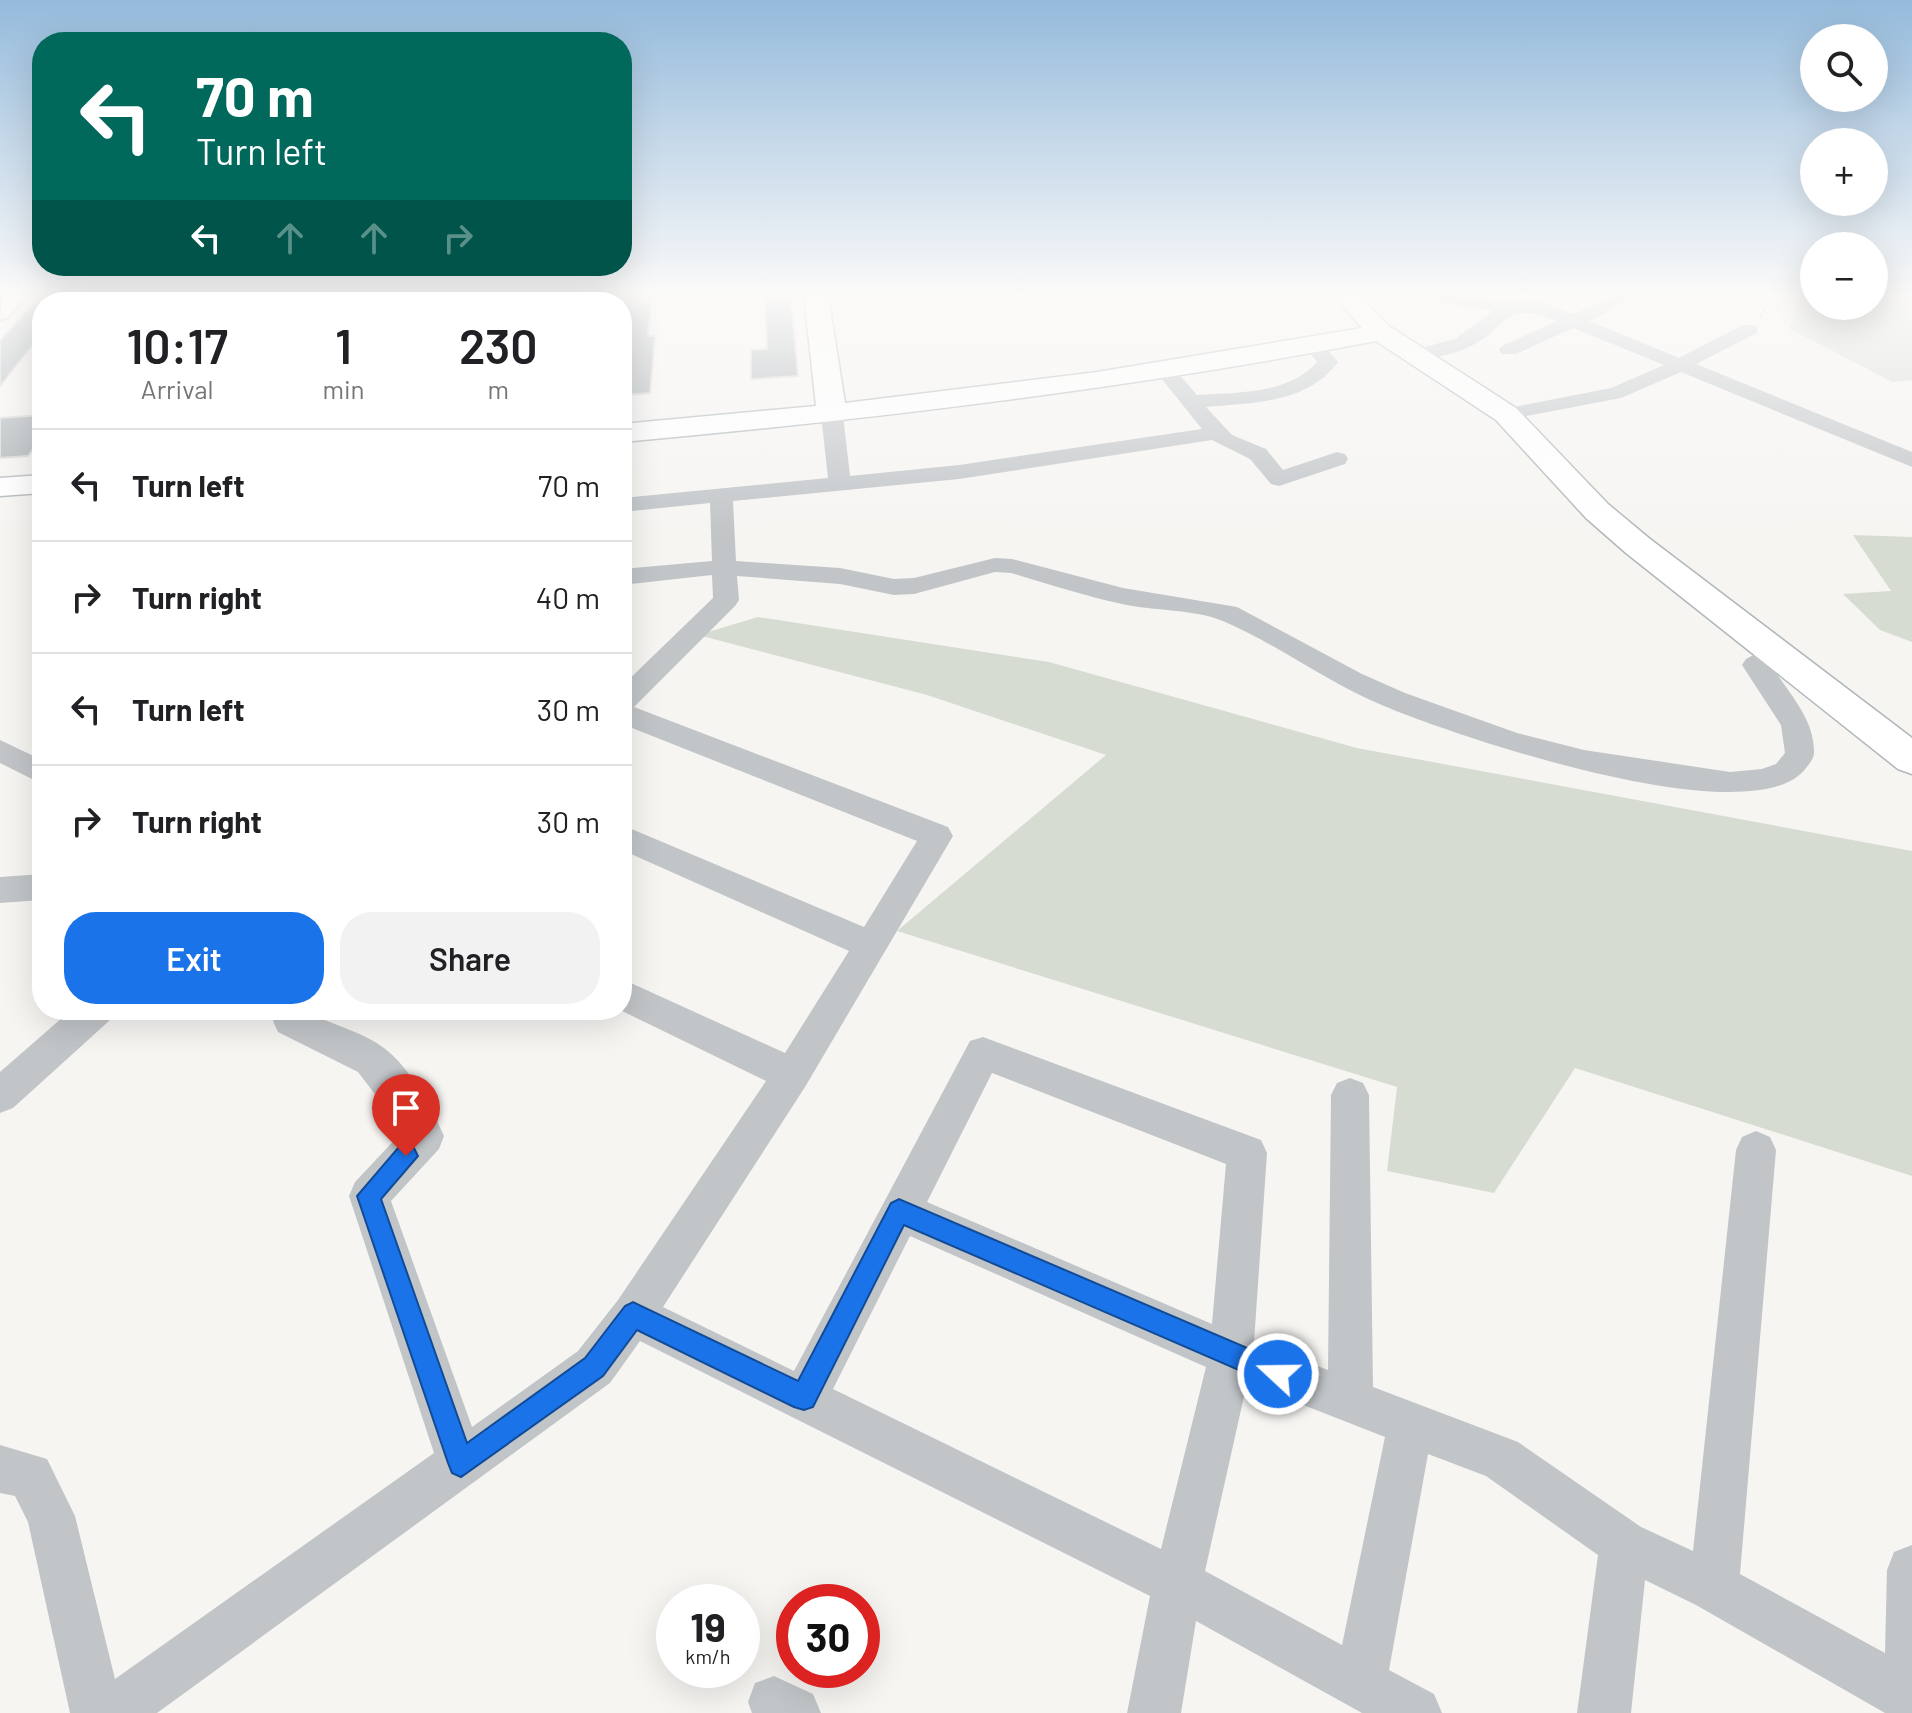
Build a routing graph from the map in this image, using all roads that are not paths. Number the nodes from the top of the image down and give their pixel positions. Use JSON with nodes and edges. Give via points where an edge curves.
{"nodes":[{"id":1,"x":827,"y":375,"type":"edge"},
{"id":2,"x":1121,"y":375,"type":"edge"},
{"id":3,"x":1169,"y":375,"type":"edge"},
{"id":4,"x":1320,"y":375,"type":"edge"},
{"id":5,"x":1447,"y":375,"type":"edge"},
{"id":6,"x":1657,"y":375,"type":"edge"},
{"id":7,"x":1699,"y":375,"type":"edge"},
{"id":8,"x":1191,"y":402,"type":"junction"},
{"id":9,"x":1506,"y":414,"type":"junction"},
{"id":10,"x":832,"y":415,"type":"junction"},
{"id":11,"x":632,"y":432,"type":"edge"},
{"id":12,"x":1217,"y":433,"type":"junction"},
{"id":13,"x":1337,"y":459,"type":"dead end"},
{"id":14,"x":1912,"y":460,"type":"edge"},
{"id":15,"x":840,"y":484,"type":"junction"},
{"id":16,"x":32,"y":485,"type":"edge"},
{"id":17,"x":0,"y":487,"type":"edge"},
{"id":18,"x":721,"y":496,"type":"junction"},
{"id":19,"x":632,"y":504,"type":"edge"},
{"id":20,"x":722,"y":567,"type":"junction"},
{"id":21,"x":632,"y":576,"type":"edge"},
{"id":22,"x":1776,"y":652,"type":"junction"},
{"id":23,"x":632,"y":692,"type":"edge"},
{"id":24,"x":632,"y":717,"type":"edge"},
{"id":25,"x":1,"y":752,"type":"edge"},
{"id":26,"x":1909,"y":753,"type":"edge"},
{"id":27,"x":32,"y":768,"type":"edge"},
{"id":28,"x":632,"y":841,"type":"edge"},
{"id":29,"x":32,"y":888,"type":"edge"},
{"id":30,"x":0,"y":890,"type":"edge"},
{"id":31,"x":871,"y":945,"type":"junction"},
{"id":32,"x":632,"y":999,"type":"edge"},
{"id":33,"x":85,"y":1020,"type":"edge"},
{"id":34,"x":292,"y":1020,"type":"edge"},
{"id":35,"x":792,"y":1075,"type":"junction"},
{"id":36,"x":1350,"y":1095,"type":"dead end"},
{"id":37,"x":0,"y":1096,"type":"edge"},
{"id":38,"x":1756,"y":1150,"type":"dead end"},
{"id":39,"x":899,"y":1211,"type":"junction"},
{"id":40,"x":633,"y":1315,"type":"junction"},
{"id":41,"x":1231,"y":1355,"type":"junction"},
{"id":42,"x":804,"y":1398,"type":"junction"},
{"id":43,"x":1350,"y":1401,"type":"junction"},
{"id":44,"x":1411,"y":1424,"type":"junction"},
{"id":45,"x":461,"y":1463,"type":"junction"},
{"id":46,"x":0,"y":1469,"type":"edge"},
{"id":47,"x":1624,"y":1544,"type":"junction"},
{"id":48,"x":1912,"y":1570,"type":"edge"},
{"id":49,"x":1177,"y":1583,"type":"junction"},
{"id":50,"x":1714,"y":1587,"type":"junction"},
{"id":51,"x":1360,"y":1683,"type":"junction"},
{"id":52,"x":1911,"y":1704,"type":"edge"},
{"id":53,"x":97,"y":1713,"type":"edge"},
{"id":54,"x":112,"y":1713,"type":"edge"},
{"id":55,"x":1154,"y":1713,"type":"edge"},
{"id":56,"x":1415,"y":1713,"type":"edge"},
{"id":57,"x":1604,"y":1713,"type":"edge"}],
"edges":[{"from":1,"to":10,"type":"main road"},
{"from":2,"to":10,"type":"main road"},
{"from":3,"to":8,"type":"street"},
{"from":4,"to":8,"type":"street","via":[[1286,390]]},
{"from":5,"to":9,"type":"main road"},
{"from":6,"to":9,"type":"street","via":[[1614,394]]},
{"from":7,"to":14,"type":"street"},
{"from":8,"to":12,"type":"street"},
{"from":9,"to":22,"type":"main road","via":[[1597,511]]},
{"from":10,"to":11,"type":"main road"},
{"from":10,"to":15,"type":"street"},
{"from":12,"to":13,"type":"street","via":[[1258,454],[1279,479]]},
{"from":12,"to":15,"type":"street","via":[[959,472]]},
{"from":15,"to":18,"type":"street"},
{"from":16,"to":17,"type":"main road"},
{"from":18,"to":19,"type":"street"},
{"from":18,"to":20,"type":"street"},
{"from":20,"to":21,"type":"street"},
{"from":20,"to":22,"type":"street","via":[[840,576],[894,587],[1012,566],[1122,596],[1228,613],[1352,681],[1511,742],[1584,761],[1730,783],[1787,772],[1800,755],[1795,724],[1756,665]]},
{"from":20,"to":23,"type":"street","via":[[726,600]]},
{"from":22,"to":26,"type":"main road"},
{"from":24,"to":31,"type":"street","via":[[937,836]]},
{"from":25,"to":27,"type":"street"},
{"from":28,"to":31,"type":"street"},
{"from":29,"to":30,"type":"street"},
{"from":31,"to":35,"type":"street"},
{"from":32,"to":35,"type":"street"},
{"from":33,"to":37,"type":"street"},
{"from":34,"to":45,"type":"street","via":[[371,1060],[414,1113],[425,1136],[369,1196]]},
{"from":35,"to":40,"type":"street"},
{"from":36,"to":43,"type":"street"},
{"from":38,"to":50,"type":"street"},
{"from":39,"to":41,"type":"street"},
{"from":39,"to":41,"type":"street","via":[[983,1053],[1247,1153]]},
{"from":39,"to":42,"type":"street"},
{"from":40,"to":42,"type":"street"},
{"from":40,"to":45,"type":"street","via":[[594,1367]]},
{"from":41,"to":43,"type":"street"},
{"from":41,"to":49,"type":"street"},
{"from":42,"to":49,"type":"street"},
{"from":43,"to":44,"type":"street"},
{"from":44,"to":47,"type":"street","via":[[1501,1459]]},
{"from":44,"to":51,"type":"street"},
{"from":45,"to":54,"type":"street"},
{"from":46,"to":53,"type":"street","via":[[30,1476],[51,1516]]},
{"from":47,"to":50,"type":"street"},
{"from":47,"to":57,"type":"street"},
{"from":48,"to":52,"type":"street"},
{"from":49,"to":51,"type":"street"},
{"from":49,"to":55,"type":"street"},
{"from":50,"to":52,"type":"street"},
{"from":51,"to":56,"type":"street"}]}
